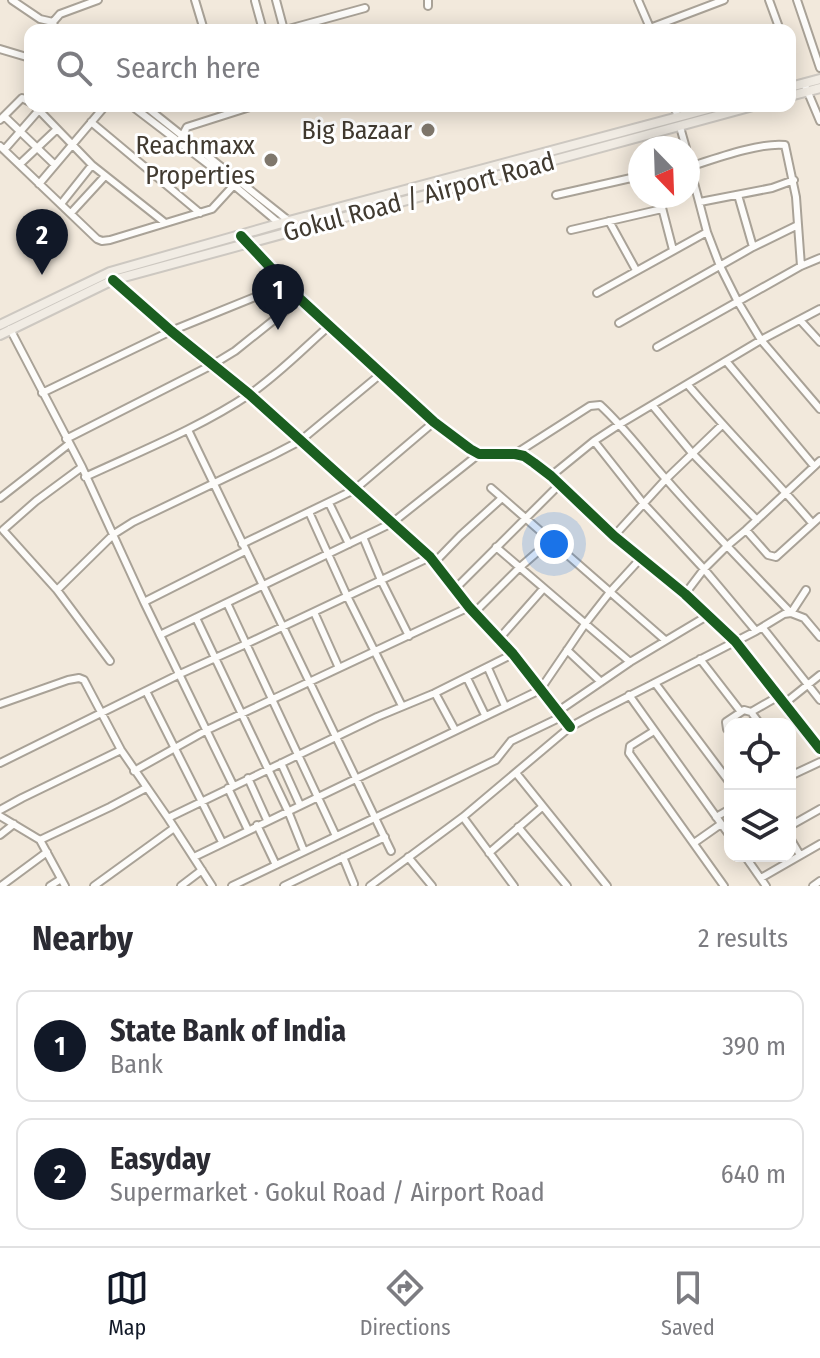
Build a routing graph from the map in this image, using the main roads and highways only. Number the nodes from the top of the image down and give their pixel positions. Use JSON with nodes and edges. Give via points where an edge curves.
{"nodes":[{"id":1,"x":820,"y":79,"type":"edge"},
{"id":2,"x":796,"y":87,"type":"edge"},
{"id":3,"x":805,"y":87,"type":"junction"},
{"id":4,"x":820,"y":88,"type":"edge"},
{"id":5,"x":796,"y":92,"type":"edge"},
{"id":6,"x":704,"y":112,"type":"edge"},
{"id":7,"x":725,"y":112,"type":"edge"},
{"id":8,"x":679,"y":122,"type":"junction"},
{"id":9,"x":245,"y":239,"type":"junction"},
{"id":10,"x":6,"y":326,"type":"edge"},
{"id":11,"x":0,"y":335,"type":"edge"}],
"edges":[{"from":1,"to":3,"type":"main road"},
{"from":2,"to":3,"type":"main road"},
{"from":3,"to":4,"type":"main road"},
{"from":3,"to":5,"type":"main road"},
{"from":6,"to":8,"type":"main road","name":"Gokul Road / Airport Road"},
{"from":7,"to":8,"type":"main road","name":"Gokul Road / Airport Road"},
{"from":8,"to":9,"type":"main road","name":"Gokul Road / Airport Road","via":[[293,231]]},
{"from":8,"to":9,"type":"main road","name":"Gokul Road / Airport Road","via":[[285,223]]},
{"from":9,"to":10,"type":"main road","name":"Gokul Road / Airport Road","via":[[113,280]]},
{"from":9,"to":10,"type":"main road","name":"Gokul Road / Airport Road","via":[[110,272]]},
{"from":10,"to":11,"type":"main road","name":"Gokul Road / Airport Road"}]}
